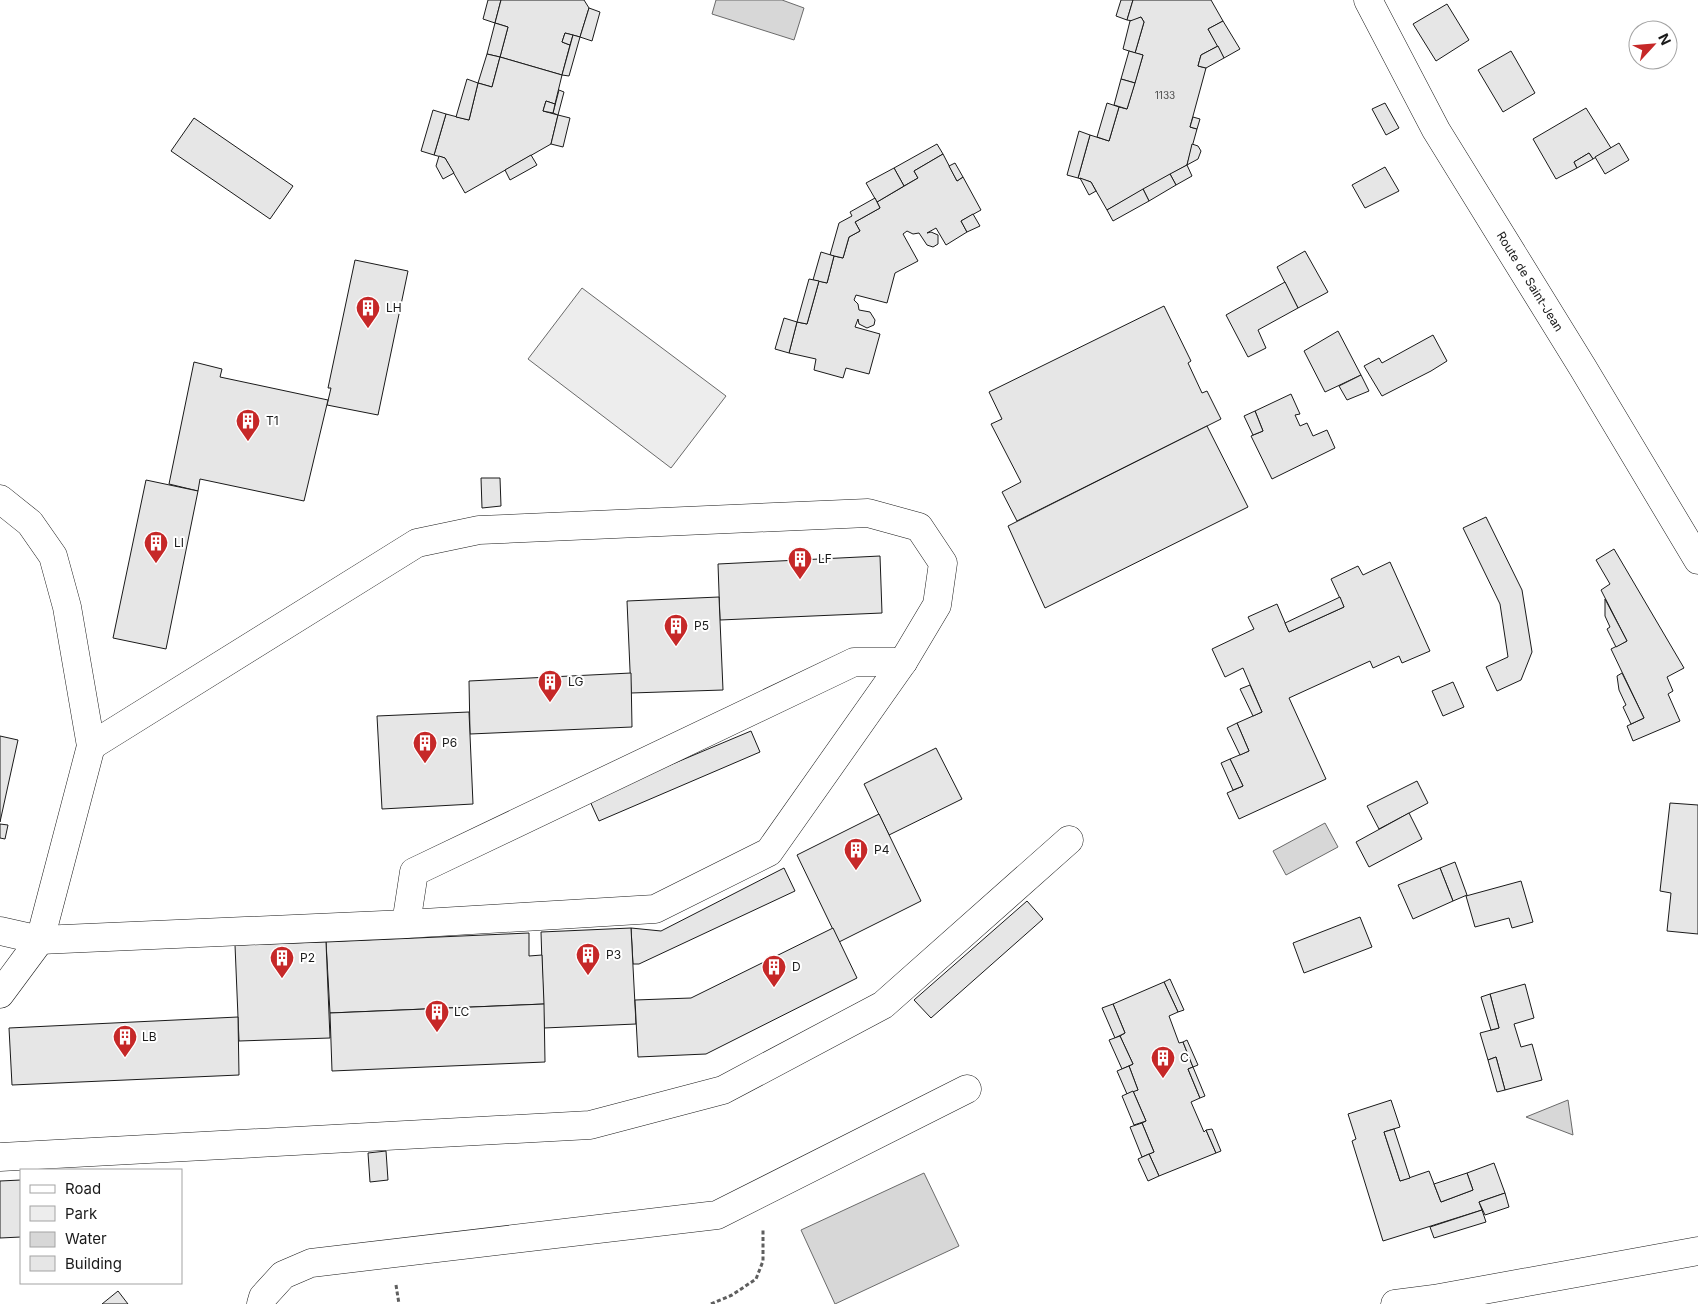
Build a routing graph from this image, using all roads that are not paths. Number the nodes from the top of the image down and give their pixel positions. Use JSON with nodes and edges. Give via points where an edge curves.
{"nodes":[{"id":1,"x":1368,"y":0,"type":"edge"},
{"id":2,"x":0,"y":499,"type":"edge"},
{"id":3,"x":1698,"y":560,"type":"edge"},
{"id":4,"x":903,"y":662,"type":"junction"},
{"id":5,"x":91,"y":746,"type":"junction"},
{"id":6,"x":1069,"y":840,"type":"dead end"},
{"id":7,"x":406,"y":924,"type":"junction"},
{"id":8,"x":0,"y":931,"type":"edge"},
{"id":9,"x":40,"y":940,"type":"junction"},
{"id":10,"x":0,"y":994,"type":"edge"},
{"id":11,"x":967,"y":1089,"type":"dead end"},
{"id":12,"x":0,"y":1157,"type":"edge"},
{"id":13,"x":1698,"y":1251,"type":"edge"},
{"id":14,"x":1435,"y":1301,"type":"edge"},
{"id":15,"x":261,"y":1304,"type":"edge"},
{"id":16,"x":1395,"y":1304,"type":"edge"}],
"edges":[{"from":1,"to":3,"type":"street","name":"Route de Saint-Jean","via":[[1436,130]]},
{"from":2,"to":5,"type":"street","via":[[30,523],[53,556],[66,607]]},
{"from":4,"to":5,"type":"street","via":[[937,605],[943,563],[919,528],[868,513],[479,530],[417,542]]},
{"from":4,"to":7,"type":"street","via":[[854,662],[414,872]]},
{"from":4,"to":7,"type":"street","via":[[769,852],[654,909]]},
{"from":5,"to":9,"type":"street"},
{"from":6,"to":12,"type":"street","via":[[883,1005],[723,1090],[590,1125]]},
{"from":7,"to":9,"type":"street"},
{"from":8,"to":9,"type":"street"},
{"from":9,"to":10,"type":"street"},
{"from":11,"to":15,"type":"street","via":[[717,1215],[311,1263],[283,1275]]},
{"from":13,"to":14,"type":"street"},
{"from":14,"to":16,"type":"street"}]}
